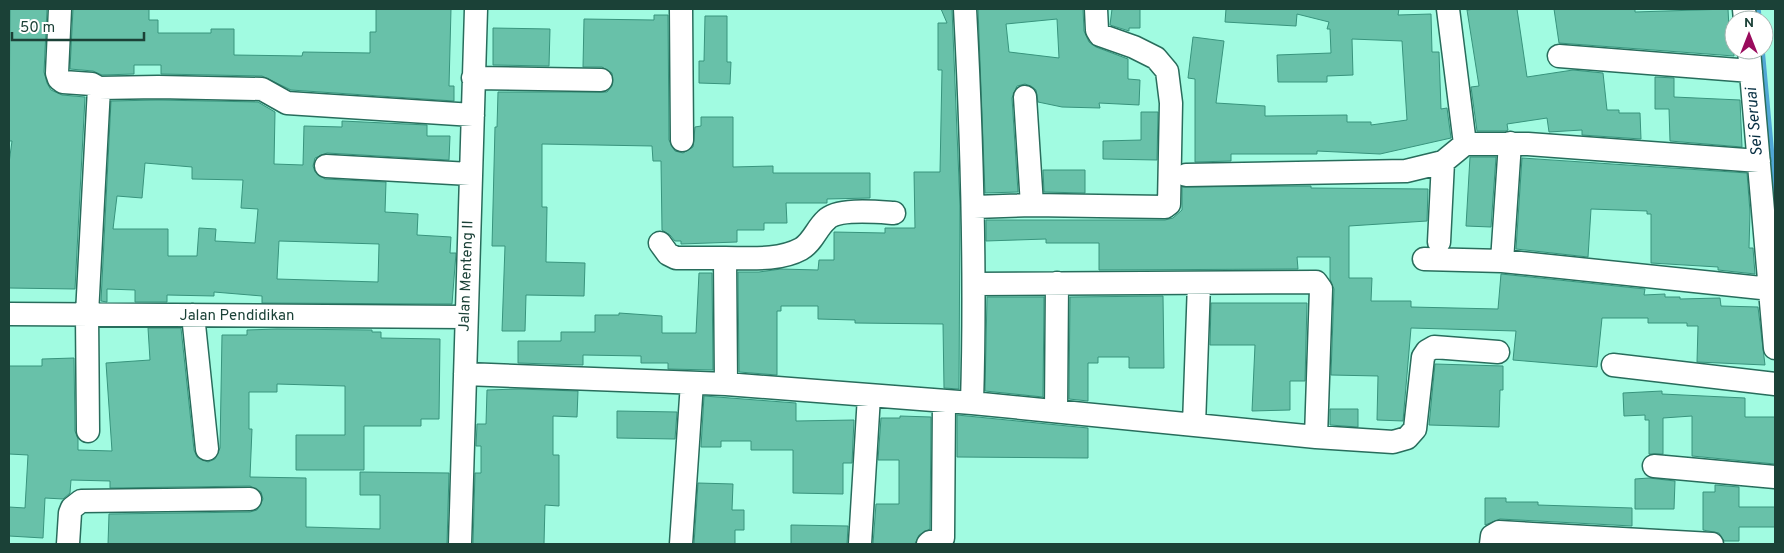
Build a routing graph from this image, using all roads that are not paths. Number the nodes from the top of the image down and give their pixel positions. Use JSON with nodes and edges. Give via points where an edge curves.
{"nodes":[{"id":1,"x":60,"y":9,"type":"edge"},
{"id":2,"x":476,"y":9,"type":"edge"},
{"id":3,"x":681,"y":9,"type":"edge"},
{"id":4,"x":966,"y":9,"type":"edge"},
{"id":5,"x":1096,"y":9,"type":"edge"},
{"id":6,"x":1448,"y":9,"type":"edge"},
{"id":7,"x":1559,"y":56,"type":"dead end"},
{"id":8,"x":1724,"y":59,"type":"edge"},
{"id":9,"x":1750,"y":60,"type":"edge"},
{"id":10,"x":473,"y":78,"type":"junction"},
{"id":11,"x":601,"y":80,"type":"dead end"},
{"id":12,"x":99,"y":88,"type":"junction"},
{"id":13,"x":1025,"y":96,"type":"dead end"},
{"id":14,"x":473,"y":115,"type":"junction"},
{"id":15,"x":682,"y":140,"type":"dead end"},
{"id":16,"x":1510,"y":143,"type":"junction"},
{"id":17,"x":1465,"y":144,"type":"junction"},
{"id":18,"x":1759,"y":161,"type":"junction"},
{"id":19,"x":1443,"y":162,"type":"junction"},
{"id":20,"x":326,"y":166,"type":"dead end"},
{"id":21,"x":470,"y":174,"type":"junction"},
{"id":22,"x":1186,"y":175,"type":"dead end"},
{"id":23,"x":1032,"y":205,"type":"junction"},
{"id":24,"x":974,"y":207,"type":"junction"},
{"id":25,"x":894,"y":213,"type":"dead end"},
{"id":26,"x":1439,"y":242,"type":"dead end"},
{"id":27,"x":660,"y":244,"type":"dead end"},
{"id":28,"x":1771,"y":245,"type":"edge"},
{"id":29,"x":725,"y":258,"type":"junction"},
{"id":30,"x":1424,"y":259,"type":"dead end"},
{"id":31,"x":1502,"y":261,"type":"junction"},
{"id":32,"x":1199,"y":283,"type":"junction"},
{"id":33,"x":975,"y":284,"type":"junction"},
{"id":34,"x":1057,"y":284,"type":"junction"},
{"id":35,"x":1771,"y":289,"type":"junction"},
{"id":36,"x":9,"y":314,"type":"edge"},
{"id":37,"x":87,"y":314,"type":"junction"},
{"id":38,"x":193,"y":315,"type":"junction"},
{"id":39,"x":466,"y":317,"type":"junction"},
{"id":40,"x":1775,"y":348,"type":"edge"},
{"id":41,"x":1498,"y":352,"type":"dead end"},
{"id":42,"x":1613,"y":365,"type":"dead end"},
{"id":43,"x":465,"y":374,"type":"junction"},
{"id":44,"x":692,"y":382,"type":"junction"},
{"id":45,"x":726,"y":384,"type":"junction"},
{"id":46,"x":1775,"y":384,"type":"edge"},
{"id":47,"x":869,"y":396,"type":"junction"},
{"id":48,"x":944,"y":402,"type":"junction"},
{"id":49,"x":972,"y":403,"type":"junction"},
{"id":50,"x":1056,"y":411,"type":"junction"},
{"id":51,"x":1194,"y":425,"type":"junction"},
{"id":52,"x":88,"y":431,"type":"dead end"},
{"id":53,"x":1316,"y":437,"type":"junction"},
{"id":54,"x":207,"y":449,"type":"dead end"},
{"id":55,"x":1654,"y":466,"type":"dead end"},
{"id":56,"x":1775,"y":477,"type":"edge"},
{"id":57,"x":250,"y":499,"type":"dead end"},
{"id":58,"x":1586,"y":540,"type":"edge"},
{"id":59,"x":68,"y":544,"type":"edge"},
{"id":60,"x":460,"y":544,"type":"edge"},
{"id":61,"x":681,"y":544,"type":"edge"},
{"id":62,"x":860,"y":544,"type":"edge"},
{"id":63,"x":928,"y":544,"type":"edge"},
{"id":64,"x":1491,"y":544,"type":"edge"},
{"id":65,"x":1712,"y":544,"type":"edge"}],
"edges":[{"from":1,"to":12,"type":"street","via":[[59,80],[92,84]]},
{"from":2,"to":10,"type":"street","name":"Jalan Menteng II"},
{"from":3,"to":15,"type":"street"},
{"from":4,"to":24,"type":"street"},
{"from":5,"to":23,"type":"street","via":[[1100,35],[1156,58],[1167,71],[1171,103],[1170,202],[1165,207]]},
{"from":6,"to":17,"type":"street"},
{"from":7,"to":8,"type":"street"},
{"from":9,"to":18,"type":"street"},
{"from":10,"to":11,"type":"street"},
{"from":10,"to":14,"type":"street","name":"Jalan Menteng II"},
{"from":12,"to":14,"type":"street","via":[[158,86],[262,90],[287,103]]},
{"from":12,"to":37,"type":"street"},
{"from":13,"to":23,"type":"street"},
{"from":14,"to":21,"type":"street","name":"Jalan Menteng II"},
{"from":16,"to":17,"type":"street"},
{"from":16,"to":18,"type":"street"},
{"from":16,"to":31,"type":"street"},
{"from":17,"to":19,"type":"street"},
{"from":18,"to":28,"type":"street"},
{"from":19,"to":22,"type":"street","via":[[1406,171]]},
{"from":19,"to":26,"type":"street"},
{"from":20,"to":21,"type":"street"},
{"from":21,"to":39,"type":"street","name":"Jalan Menteng II"},
{"from":23,"to":24,"type":"street"},
{"from":24,"to":33,"type":"street"},
{"from":25,"to":29,"type":"street","via":[[832,216],[826,219],[810,243],[795,252],[777,257]]},
{"from":27,"to":29,"type":"street","via":[[676,258]]},
{"from":28,"to":35,"type":"street"},
{"from":29,"to":45,"type":"street"},
{"from":30,"to":31,"type":"street"},
{"from":31,"to":35,"type":"street"},
{"from":32,"to":34,"type":"street"},
{"from":32,"to":51,"type":"street"},
{"from":32,"to":53,"type":"street","via":[[1318,283],[1321,289]]},
{"from":33,"to":34,"type":"street"},
{"from":33,"to":49,"type":"street"},
{"from":34,"to":50,"type":"street"},
{"from":35,"to":40,"type":"street"},
{"from":36,"to":37,"type":"street","name":"Jalan Pendidikan"},
{"from":37,"to":38,"type":"street","name":"Jalan Pendidikan"},
{"from":37,"to":52,"type":"street"},
{"from":38,"to":39,"type":"street","name":"Jalan Pendidikan"},
{"from":38,"to":54,"type":"street"},
{"from":39,"to":43,"type":"street","name":"Jalan Menteng II"},
{"from":41,"to":53,"type":"street","via":[[1434,347],[1427,351],[1423,357],[1415,429],[1406,438],[1393,442]]},
{"from":42,"to":46,"type":"street"},
{"from":43,"to":44,"type":"street"},
{"from":43,"to":60,"type":"street","name":"Jalan Menteng II"},
{"from":44,"to":45,"type":"street"},
{"from":44,"to":61,"type":"street"},
{"from":45,"to":47,"type":"street"},
{"from":47,"to":48,"type":"street"},
{"from":47,"to":62,"type":"street"},
{"from":48,"to":49,"type":"street"},
{"from":48,"to":63,"type":"street","via":[[943,538]]},
{"from":49,"to":50,"type":"street"},
{"from":50,"to":51,"type":"street"},
{"from":51,"to":53,"type":"street"},
{"from":55,"to":56,"type":"street"},
{"from":57,"to":59,"type":"street","via":[[81,501],[70,513]]},
{"from":58,"to":64,"type":"street","via":[[1499,532],[1492,536]]},
{"from":58,"to":65,"type":"street"}]}
